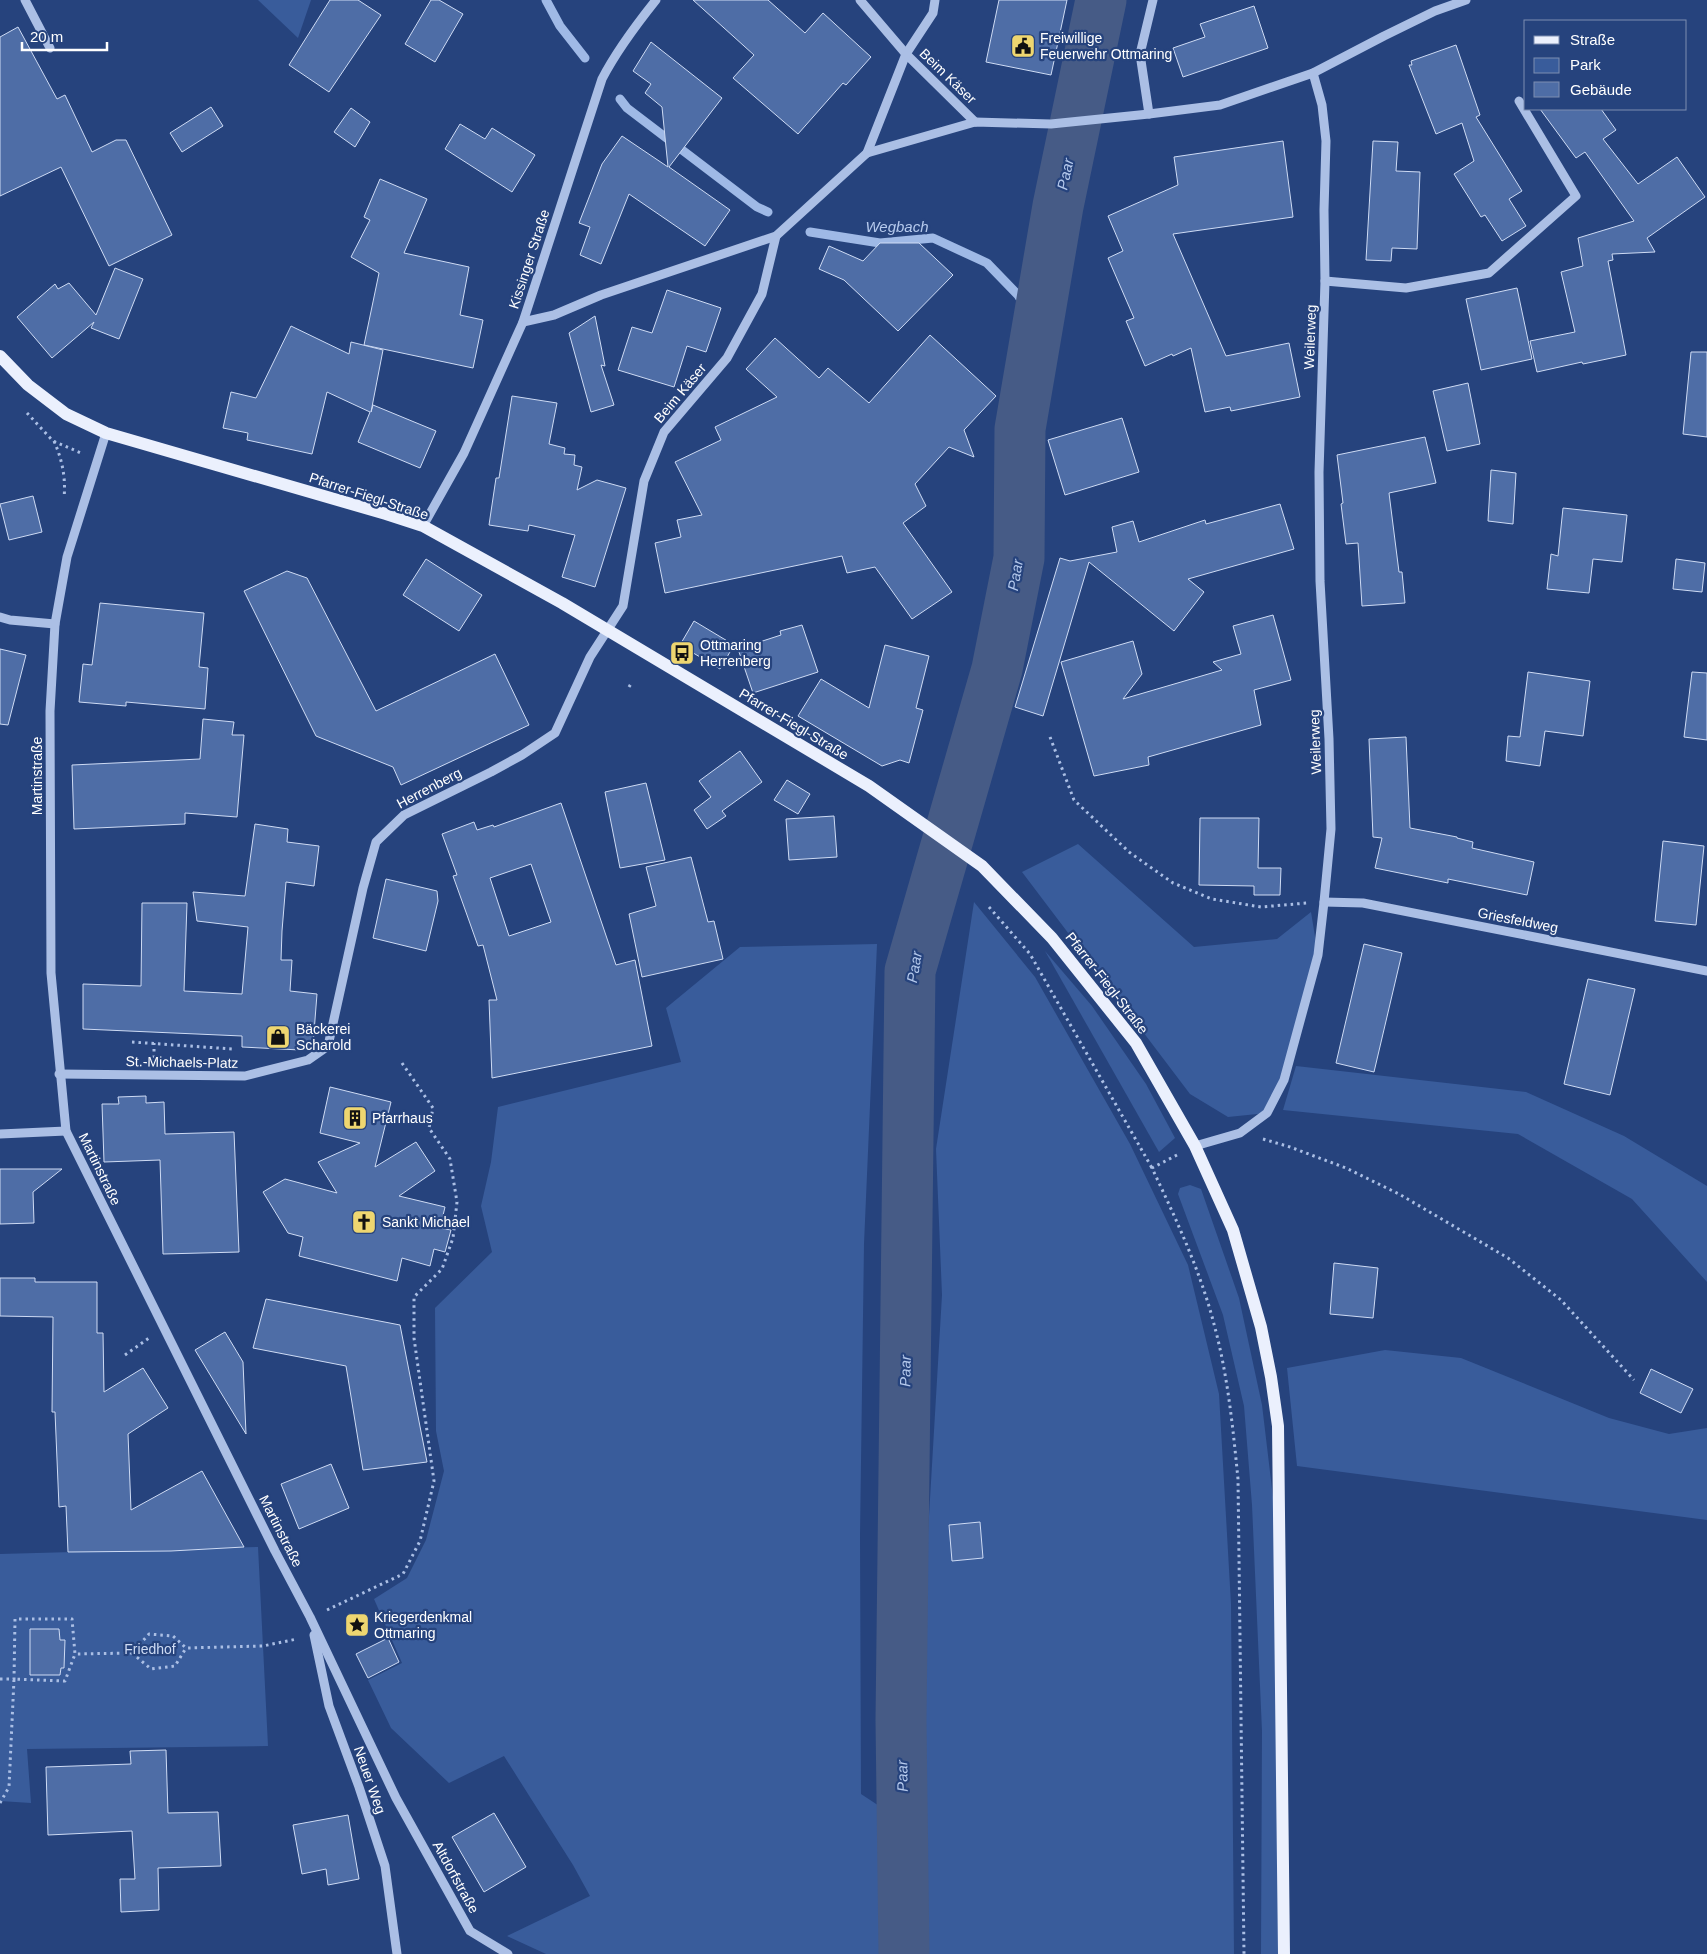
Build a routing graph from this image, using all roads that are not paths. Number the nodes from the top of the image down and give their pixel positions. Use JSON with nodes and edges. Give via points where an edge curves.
{"nodes":[{"id":1,"x":25,"y":0,"type":"edge"},
{"id":2,"x":656,"y":0,"type":"edge"},
{"id":3,"x":860,"y":0,"type":"edge"},
{"id":4,"x":935,"y":0,"type":"edge"},
{"id":5,"x":1153,"y":0,"type":"edge"},
{"id":6,"x":1466,"y":0,"type":"edge"},
{"id":7,"x":50,"y":48,"type":"dead end"},
{"id":8,"x":906,"y":54,"type":"junction"},
{"id":9,"x":1313,"y":73,"type":"junction"},
{"id":10,"x":1519,"y":100,"type":"dead end"},
{"id":11,"x":1524,"y":108,"type":"edge"},
{"id":12,"x":1525,"y":110,"type":"edge"},
{"id":13,"x":1149,"y":114,"type":"junction"},
{"id":14,"x":976,"y":122,"type":"junction"},
{"id":15,"x":867,"y":153,"type":"junction"},
{"id":16,"x":776,"y":236,"type":"junction"},
{"id":17,"x":1325,"y":281,"type":"junction"},
{"id":18,"x":523,"y":322,"type":"junction"},
{"id":19,"x":0,"y":356,"type":"edge"},
{"id":20,"x":106,"y":433,"type":"junction"},
{"id":21,"x":423,"y":526,"type":"junction"},
{"id":22,"x":0,"y":617,"type":"edge"},
{"id":23,"x":55,"y":624,"type":"junction"},
{"id":24,"x":608,"y":631,"type":"junction"},
{"id":25,"x":1324,"y":902,"type":"junction"},
{"id":26,"x":1707,"y":971,"type":"edge"},
{"id":27,"x":328,"y":1046,"type":"joint"},
{"id":28,"x":59,"y":1074,"type":"junction"},
{"id":29,"x":66,"y":1131,"type":"junction"},
{"id":30,"x":0,"y":1134,"type":"edge"},
{"id":31,"x":1195,"y":1146,"type":"junction"},
{"id":32,"x":310,"y":1617,"type":"junction"},
{"id":33,"x":396,"y":1798,"type":"joint"},
{"id":34,"x":397,"y":1954,"type":"edge"},
{"id":35,"x":508,"y":1954,"type":"edge"},
{"id":36,"x":1284,"y":1954,"type":"edge"}],
"edges":[{"from":1,"to":7,"type":"street"},
{"from":2,"to":18,"type":"street","name":"Kissinger Straße","via":[[628,35],[602,79]]},
{"from":3,"to":8,"type":"street","name":"Beim Käser"},
{"from":4,"to":8,"type":"street","via":[[933,13]]},
{"from":5,"to":13,"type":"street","via":[[1140,54]]},
{"from":6,"to":9,"type":"street","via":[[1436,11]]},
{"from":8,"to":14,"type":"street","name":"Beim Käser"},
{"from":8,"to":15,"type":"street","name":"Beim Käser"},
{"from":9,"to":13,"type":"street","via":[[1220,105]]},
{"from":9,"to":17,"type":"street","name":"Weilerweg","via":[[1322,104],[1326,141]]},
{"from":10,"to":11,"type":"street"},
{"from":12,"to":17,"type":"street","via":[[1576,196],[1489,273],[1406,288]]},
{"from":13,"to":14,"type":"street","via":[[1051,124]]},
{"from":14,"to":15,"type":"street","name":"Beim Käser"},
{"from":15,"to":16,"type":"street","name":"Beim Käser"},
{"from":16,"to":18,"type":"street","name":"Beim Käser","via":[[600,295],[554,315]]},
{"from":16,"to":24,"type":"street","name":"Beim Käser","via":[[762,294],[727,358],[664,432],[644,481],[623,606]]},
{"from":17,"to":25,"type":"street","name":"Weilerweg","via":[[1320,572],[1331,829]]},
{"from":18,"to":21,"type":"street","name":"Kissinger Straße","via":[[464,453]]},
{"from":19,"to":20,"type":"main road","name":"Pfarrer-Fiegl-Straße","via":[[28,385],[66,414]]},
{"from":20,"to":21,"type":"main road","name":"Pfarrer-Fiegl-Straße"},
{"from":20,"to":23,"type":"street","name":"Martinstraße","via":[[67,557]]},
{"from":21,"to":24,"type":"main road","name":"Pfarrer-Fiegl-Straße"},
{"from":22,"to":23,"type":"street"},
{"from":23,"to":28,"type":"street","name":"Martinstraße","via":[[50,711],[51,973]]},
{"from":24,"to":27,"type":"street","name":"Herrenberg","via":[[590,656],[555,733],[506,763],[404,815],[376,842]]},
{"from":24,"to":31,"type":"main road","name":"Pfarrer-Fiegl-Straße","via":[[869,786],[982,866],[1052,938],[1136,1043]]},
{"from":25,"to":26,"type":"street","name":"Griesfeldweg","via":[[1363,903]]},
{"from":25,"to":31,"type":"street","name":"Weilerweg","via":[[1318,955],[1284,1080],[1267,1113],[1240,1133]]},
{"from":27,"to":28,"type":"street","name":"St.-Michaels-Platz","via":[[308,1060],[245,1076]]},
{"from":28,"to":29,"type":"street","name":"Martinstraße"},
{"from":29,"to":30,"type":"street"},
{"from":29,"to":32,"type":"street","name":"Martinstraße"},
{"from":31,"to":36,"type":"main road","name":"Pfarrer-Fiegl-Straße","via":[[1233,1230],[1261,1327],[1278,1426]]},
{"from":32,"to":33,"type":"street","name":"Martinstraße"},
{"from":32,"to":34,"type":"street","name":"Neuer Weg","via":[[329,1706],[385,1866]]},
{"from":33,"to":35,"type":"street","name":"Altdorfstraße","via":[[470,1931]]}]}
